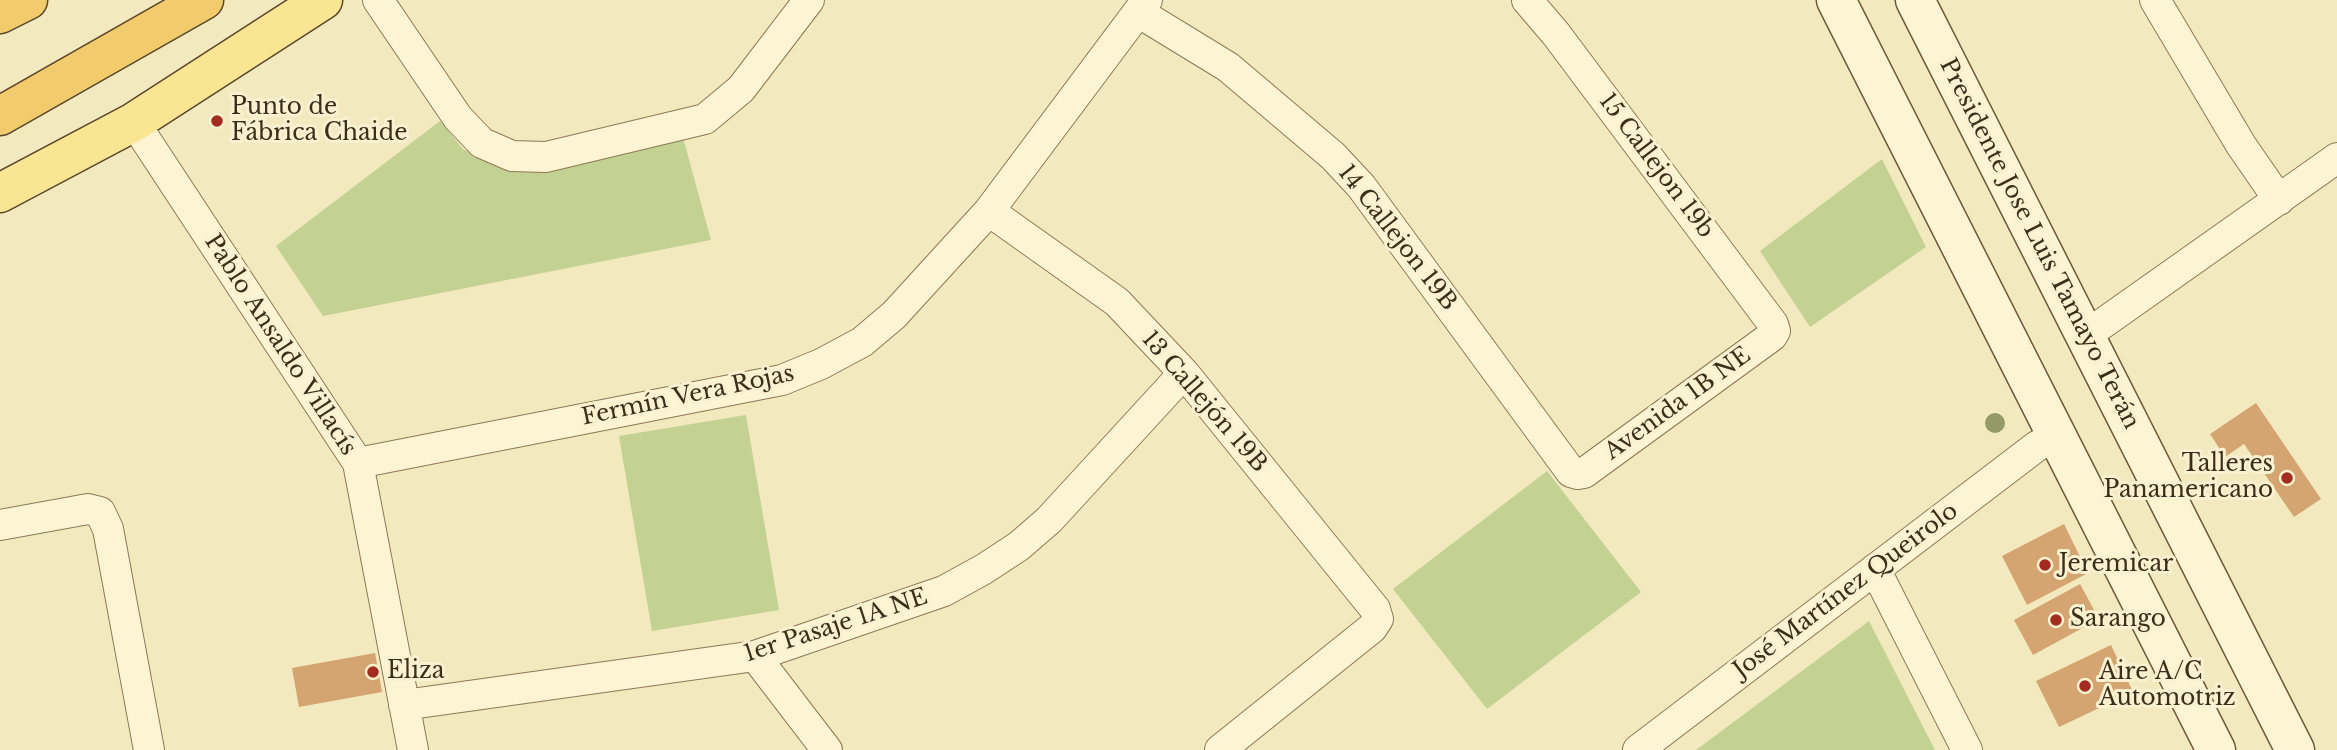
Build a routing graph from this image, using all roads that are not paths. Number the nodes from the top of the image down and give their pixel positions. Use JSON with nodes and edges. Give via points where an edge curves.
{"nodes":[{"id":1,"x":28,"y":0,"type":"edge"},
{"id":2,"x":204,"y":0,"type":"edge"},
{"id":3,"x":323,"y":0,"type":"edge"},
{"id":4,"x":378,"y":0,"type":"edge"},
{"id":5,"x":809,"y":0,"type":"edge"},
{"id":6,"x":1527,"y":0,"type":"edge"},
{"id":7,"x":1836,"y":0,"type":"edge"},
{"id":8,"x":1915,"y":0,"type":"edge"},
{"id":9,"x":2155,"y":0,"type":"edge"},
{"id":10,"x":1142,"y":6,"type":"edge"},
{"id":11,"x":0,"y":14,"type":"edge"},
{"id":12,"x":0,"y":116,"type":"edge"},
{"id":13,"x":134,"y":122,"type":"junction"},
{"id":14,"x":2337,"y":158,"type":"edge"},
{"id":15,"x":0,"y":193,"type":"edge"},
{"id":16,"x":2279,"y":200,"type":"junction"},
{"id":17,"x":989,"y":211,"type":"junction"},
{"id":18,"x":2085,"y":336,"type":"junction"},
{"id":19,"x":1772,"y":337,"type":"joint"},
{"id":20,"x":1184,"y":373,"type":"junction"},
{"id":21,"x":2056,"y":436,"type":"junction"},
{"id":22,"x":358,"y":463,"type":"junction"},
{"id":23,"x":1584,"y":472,"type":"joint"},
{"id":24,"x":0,"y":525,"type":"edge"},
{"id":25,"x":1875,"y":569,"type":"junction"},
{"id":26,"x":755,"y":656,"type":"junction"},
{"id":27,"x":404,"y":705,"type":"junction"},
{"id":28,"x":149,"y":750,"type":"edge"},
{"id":29,"x":413,"y":750,"type":"edge"},
{"id":30,"x":827,"y":750,"type":"edge"},
{"id":31,"x":1220,"y":750,"type":"edge"},
{"id":32,"x":1638,"y":750,"type":"edge"},
{"id":33,"x":1968,"y":750,"type":"edge"},
{"id":34,"x":2216,"y":750,"type":"edge"},
{"id":35,"x":2295,"y":750,"type":"edge"}],
"edges":[{"from":1,"to":11,"type":"highway"},
{"from":2,"to":12,"type":"highway"},
{"from":3,"to":13,"type":"main road"},
{"from":4,"to":5,"type":"street","via":[[458,118],[482,143],[512,156],[546,157],[705,119],[741,89]]},
{"from":6,"to":19,"type":"street","name":"15 Callejon 19b","via":[[1773,324]]},
{"from":7,"to":21,"type":"main road"},
{"from":8,"to":18,"type":"main road","name":"Presidente Jose Luis Tamayo Terán"},
{"from":9,"to":16,"type":"street"},
{"from":10,"to":17,"type":"street","name":"Fermín Vera Rojas"},
{"from":10,"to":23,"type":"street","name":"14 Callejon 19B","via":[[1228,66],[1334,156],[1385,216],[1571,472]]},
{"from":13,"to":15,"type":"main road"},
{"from":13,"to":22,"type":"street","name":"Pablo Ansaldo Villacís"},
{"from":14,"to":16,"type":"street"},
{"from":16,"to":18,"type":"street"},
{"from":17,"to":20,"type":"street","name":"13 Callejón 19B","via":[[1117,302]]},
{"from":17,"to":22,"type":"street","name":"Fermín Vera Rojas","via":[[894,315],[862,342],[782,380]]},
{"from":18,"to":35,"type":"main road","name":"Presidente Jose Luis Tamayo Terán"},
{"from":19,"to":23,"type":"street","name":"Avenida 1B NE"},
{"from":20,"to":26,"type":"street","name":"1er Pasaje 1A NE","via":[[1049,520],[1019,546],[944,591]]},
{"from":20,"to":31,"type":"street","name":"13 Callejón 19B","via":[[1375,609],[1378,619]]},
{"from":21,"to":25,"type":"street","name":"José Martínez Queirolo"},
{"from":21,"to":34,"type":"main road"},
{"from":22,"to":27,"type":"street","name":"Pablo Ansaldo Villacís"},
{"from":24,"to":28,"type":"street","via":[[88,509],[100,512],[108,529]]},
{"from":25,"to":32,"type":"street","name":"José Martínez Queirolo"},
{"from":25,"to":33,"type":"street"},
{"from":26,"to":27,"type":"street","name":"1er Pasaje 1A NE"},
{"from":26,"to":30,"type":"street"},
{"from":27,"to":29,"type":"street","name":"Pablo Ansaldo Villacís"}]}
